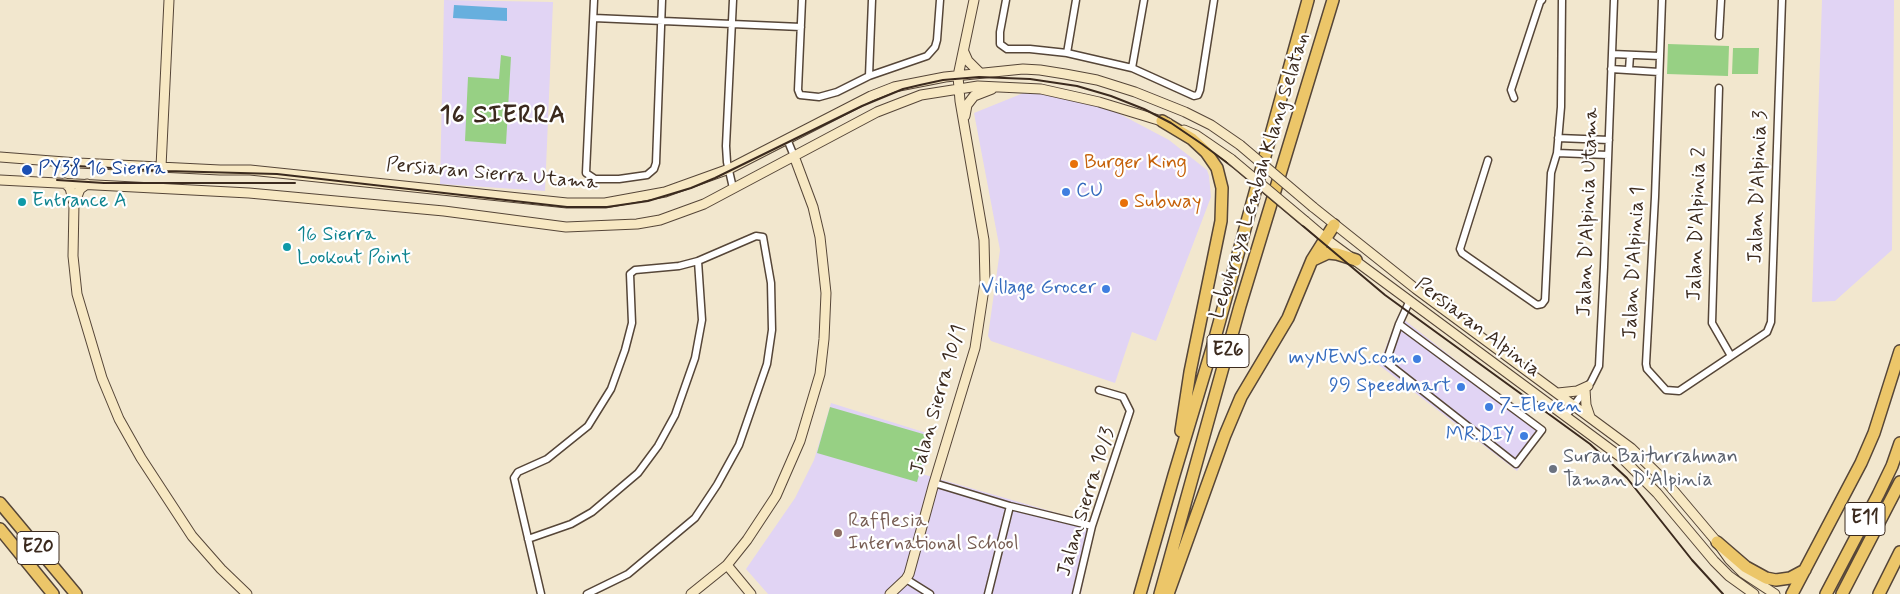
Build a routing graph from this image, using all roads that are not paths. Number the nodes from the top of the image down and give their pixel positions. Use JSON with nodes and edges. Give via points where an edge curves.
{"nodes":[{"id":1,"x":169,"y":0,"type":"edge"},
{"id":2,"x":594,"y":0,"type":"edge"},
{"id":3,"x":662,"y":0,"type":"edge"},
{"id":4,"x":733,"y":0,"type":"edge"},
{"id":5,"x":802,"y":0,"type":"edge"},
{"id":6,"x":872,"y":0,"type":"edge"},
{"id":7,"x":940,"y":0,"type":"edge"},
{"id":8,"x":974,"y":0,"type":"edge"},
{"id":9,"x":1006,"y":0,"type":"edge"},
{"id":10,"x":1076,"y":0,"type":"edge"},
{"id":11,"x":1144,"y":0,"type":"edge"},
{"id":12,"x":1214,"y":0,"type":"edge"},
{"id":13,"x":1308,"y":0,"type":"edge"},
{"id":14,"x":1333,"y":0,"type":"edge"},
{"id":15,"x":1542,"y":0,"type":"edge"},
{"id":16,"x":1562,"y":0,"type":"edge"},
{"id":17,"x":1614,"y":0,"type":"edge"},
{"id":18,"x":1662,"y":0,"type":"edge"},
{"id":19,"x":1721,"y":0,"type":"edge"},
{"id":20,"x":1782,"y":0,"type":"edge"},
{"id":21,"x":594,"y":18,"type":"junction"},
{"id":22,"x":661,"y":21,"type":"junction"},
{"id":23,"x":732,"y":24,"type":"junction"},
{"id":24,"x":801,"y":27,"type":"junction"},
{"id":25,"x":1719,"y":36,"type":"dead end"},
{"id":26,"x":964,"y":52,"type":"junction"},
{"id":27,"x":1067,"y":53,"type":"junction"},
{"id":28,"x":1612,"y":54,"type":"junction"},
{"id":29,"x":1630,"y":55,"type":"junction"},
{"id":30,"x":1660,"y":56,"type":"junction"},
{"id":31,"x":1132,"y":68,"type":"junction"},
{"id":32,"x":1611,"y":69,"type":"junction"},
{"id":33,"x":1629,"y":70,"type":"junction"},
{"id":34,"x":1659,"y":72,"type":"junction"},
{"id":35,"x":980,"y":73,"type":"junction"},
{"id":36,"x":869,"y":76,"type":"junction"},
{"id":37,"x":958,"y":76,"type":"junction"},
{"id":38,"x":1000,"y":86,"type":"junction"},
{"id":39,"x":959,"y":88,"type":"junction"},
{"id":40,"x":1719,"y":88,"type":"dead end"},
{"id":41,"x":1514,"y":98,"type":"dead end"},
{"id":42,"x":1162,"y":121,"type":"junction"},
{"id":43,"x":964,"y":124,"type":"junction"},
{"id":44,"x":1558,"y":138,"type":"junction"},
{"id":45,"x":787,"y":139,"type":"junction"},
{"id":46,"x":1609,"y":140,"type":"junction"},
{"id":47,"x":1557,"y":153,"type":"junction"},
{"id":48,"x":1608,"y":155,"type":"junction"},
{"id":49,"x":794,"y":156,"type":"junction"},
{"id":50,"x":0,"y":157,"type":"edge"},
{"id":51,"x":1488,"y":160,"type":"dead end"},
{"id":52,"x":161,"y":167,"type":"junction"},
{"id":53,"x":729,"y":169,"type":"junction"},
{"id":54,"x":0,"y":180,"type":"edge"},
{"id":55,"x":65,"y":183,"type":"junction"},
{"id":56,"x":87,"y":184,"type":"junction"},
{"id":57,"x":733,"y":188,"type":"junction"},
{"id":58,"x":74,"y":204,"type":"junction"},
{"id":59,"x":1313,"y":207,"type":"joint"},
{"id":60,"x":1305,"y":221,"type":"joint"},
{"id":61,"x":1334,"y":225,"type":"junction"},
{"id":62,"x":1326,"y":239,"type":"junction"},
{"id":63,"x":1312,"y":260,"type":"junction"},
{"id":64,"x":1356,"y":260,"type":"junction"},
{"id":65,"x":698,"y":261,"type":"junction"},
{"id":66,"x":1410,"y":300,"type":"junction"},
{"id":67,"x":1400,"y":324,"type":"junction"},
{"id":68,"x":1900,"y":351,"type":"edge"},
{"id":69,"x":1731,"y":356,"type":"junction"},
{"id":70,"x":1587,"y":387,"type":"junction"},
{"id":71,"x":1098,"y":390,"type":"dead end"},
{"id":72,"x":1558,"y":393,"type":"junction"},
{"id":73,"x":1573,"y":405,"type":"junction"},
{"id":74,"x":1566,"y":416,"type":"junction"},
{"id":75,"x":1590,"y":417,"type":"junction"},
{"id":76,"x":1900,"y":443,"type":"edge"},
{"id":77,"x":1174,"y":475,"type":"junction"},
{"id":78,"x":1900,"y":482,"type":"edge"},
{"id":79,"x":934,"y":483,"type":"junction"},
{"id":80,"x":1668,"y":484,"type":"junction"},
{"id":81,"x":1657,"y":493,"type":"junction"},
{"id":82,"x":0,"y":503,"type":"edge"},
{"id":83,"x":1010,"y":506,"type":"junction"},
{"id":84,"x":1092,"y":526,"type":"junction"},
{"id":85,"x":0,"y":529,"type":"edge"},
{"id":86,"x":528,"y":539,"type":"junction"},
{"id":87,"x":1717,"y":542,"type":"junction"},
{"id":88,"x":1900,"y":552,"type":"edge"},
{"id":89,"x":727,"y":565,"type":"junction"},
{"id":90,"x":1807,"y":569,"type":"junction"},
{"id":91,"x":906,"y":579,"type":"junction"},
{"id":92,"x":53,"y":594,"type":"edge"},
{"id":93,"x":76,"y":594,"type":"edge"},
{"id":94,"x":247,"y":594,"type":"edge"},
{"id":95,"x":541,"y":594,"type":"edge"},
{"id":96,"x":587,"y":594,"type":"edge"},
{"id":97,"x":691,"y":594,"type":"edge"},
{"id":98,"x":751,"y":594,"type":"edge"},
{"id":99,"x":890,"y":594,"type":"edge"},
{"id":100,"x":930,"y":594,"type":"edge"},
{"id":101,"x":988,"y":594,"type":"edge"},
{"id":102,"x":1076,"y":594,"type":"edge"},
{"id":103,"x":1140,"y":594,"type":"edge"},
{"id":104,"x":1160,"y":594,"type":"edge"},
{"id":105,"x":1168,"y":594,"type":"edge"},
{"id":106,"x":1754,"y":594,"type":"edge"},
{"id":107,"x":1775,"y":594,"type":"edge"},
{"id":108,"x":1792,"y":594,"type":"edge"},
{"id":109,"x":1826,"y":594,"type":"edge"},
{"id":110,"x":1842,"y":594,"type":"edge"},
{"id":111,"x":1879,"y":594,"type":"edge"}],
"edges":[{"from":1,"to":52,"type":"main road"},
{"from":2,"to":21,"type":"street"},
{"from":3,"to":22,"type":"street"},
{"from":4,"to":23,"type":"street"},
{"from":5,"to":24,"type":"street"},
{"from":6,"to":36,"type":"street"},
{"from":7,"to":36,"type":"street","via":[[936,47],[927,56]]},
{"from":8,"to":26,"type":"main road","name":"Jalan Sierra 10/1"},
{"from":9,"to":27,"type":"street","via":[[1000,44],[1007,49]]},
{"from":10,"to":27,"type":"street"},
{"from":11,"to":31,"type":"street"},
{"from":12,"to":31,"type":"street","via":[[1198,95]]},
{"from":13,"to":77,"type":"highway","name":"Lebuhraya Lembah Klang Selatan","number":"E26"},
{"from":14,"to":104,"type":"highway","name":"Lebuhraya Lembah Klang Selatan","number":"E26","via":[[1240,306]]},
{"from":15,"to":41,"type":"street","via":[[1511,90]]},
{"from":16,"to":44,"type":"street"},
{"from":17,"to":28,"type":"street","name":"Jalan D'Alpinia Utama"},
{"from":18,"to":30,"type":"street","name":"Jalan D'Alpinia 1"},
{"from":19,"to":25,"type":"street"},
{"from":20,"to":69,"type":"street","name":"Jalan D'Alpinia 3","via":[[1770,322],[1767,332]]},
{"from":21,"to":22,"type":"street"},
{"from":21,"to":22,"type":"street","via":[[586,172],[595,179],[647,176],[654,169]]},
{"from":22,"to":23,"type":"street"},
{"from":23,"to":24,"type":"street"},
{"from":23,"to":53,"type":"street","via":[[726,146]]},
{"from":24,"to":36,"type":"street","via":[[800,95],[819,96],[837,92]]},
{"from":26,"to":35,"type":"main road"},
{"from":26,"to":37,"type":"main road","name":"Jalan Sierra 10/1"},
{"from":27,"to":31,"type":"street"},
{"from":28,"to":29,"type":"street"},
{"from":28,"to":32,"type":"street","name":"Jalan D'Alpinia Utama"},
{"from":29,"to":30,"type":"street"},
{"from":29,"to":33,"type":"street"},
{"from":30,"to":34,"type":"street","name":"Jalan D'Alpinia 1"},
{"from":32,"to":33,"type":"street"},
{"from":32,"to":46,"type":"street","name":"Jalan D'Alpinia Utama"},
{"from":33,"to":34,"type":"street"},
{"from":34,"to":69,"type":"street","name":"Jalan D'Alpinia 1","via":[[1647,369],[1666,390],[1679,391]]},
{"from":35,"to":37,"type":"main road","name":"Persiaran Sierra Utama"},
{"from":35,"to":59,"type":"main road","name":"Persiaran Sierra Utama","bridge":true,"via":[[1040,70],[1096,80],[1185,112],[1240,145]]},
{"from":37,"to":39,"type":"main road","name":"Jalan Sierra 10/1"},
{"from":37,"to":45,"type":"main road","name":"Persiaran Sierra Utama","via":[[894,87]]},
{"from":38,"to":39,"type":"main road","name":"Persiaran Sierra Utama"},
{"from":38,"to":42,"type":"main road","name":"Persiaran Sierra Utama","via":[[1058,91]]},
{"from":38,"to":43,"type":"main road","via":[[974,96],[967,105]]},
{"from":39,"to":43,"type":"main road","name":"Jalan Sierra 10/1"},
{"from":39,"to":49,"type":"main road","name":"Persiaran Sierra Utama","via":[[921,95],[876,112]]},
{"from":40,"to":69,"type":"street","name":"Jalan D'Alpinia 2","via":[[1712,323]]},
{"from":42,"to":60,"type":"main road","name":"Persiaran Sierra Utama","bridge":true,"via":[[1196,135],[1231,158]]},
{"from":42,"to":77,"type":"highway","via":[[1192,139],[1206,152],[1217,168],[1222,188],[1221,222],[1190,372]]},
{"from":43,"to":79,"type":"main road","name":"Jalan Sierra 10/1","via":[[984,240],[985,282],[975,348]]},
{"from":44,"to":46,"type":"street"},
{"from":44,"to":47,"type":"street"},
{"from":45,"to":49,"type":"street"},
{"from":45,"to":53,"type":"main road","name":"Persiaran Sierra Utama"},
{"from":46,"to":48,"type":"street","name":"Jalan D'Alpinia Utama"},
{"from":47,"to":48,"type":"street"},
{"from":47,"to":51,"type":"street","via":[[1551,172],[1545,300],[1537,305],[1460,249]]},
{"from":48,"to":70,"type":"street","name":"Jalan D'Alpinia Utama","via":[[1599,366]]},
{"from":49,"to":57,"type":"main road","name":"Persiaran Sierra Utama"},
{"from":49,"to":89,"type":"main road","via":[[813,207],[820,237],[826,293],[820,374],[800,441],[776,496]]},
{"from":50,"to":52,"type":"main road","name":"Persiaran Sierra Utama"},
{"from":52,"to":53,"type":"main road","name":"Persiaran Sierra Utama","via":[[250,170],[586,204],[665,192]]},
{"from":53,"to":57,"type":"street"},
{"from":54,"to":55,"type":"main road","name":"Persiaran Sierra Utama"},
{"from":55,"to":56,"type":"main road","name":"Persiaran Sierra Utama"},
{"from":55,"to":58,"type":"main road","via":[[70,188]]},
{"from":56,"to":57,"type":"main road","name":"Persiaran Sierra Utama","via":[[249,193],[444,211],[566,227],[660,220],[704,204]]},
{"from":56,"to":58,"type":"main road","via":[[76,194]]},
{"from":58,"to":94,"type":"main road","via":[[73,256],[77,294],[102,378],[119,419],[140,458],[192,536]]},
{"from":59,"to":61,"type":"main road","name":"Persiaran Alpinia"},
{"from":60,"to":62,"type":"main road","name":"Persiaran Alpinia"},
{"from":61,"to":62,"type":"highway"},
{"from":61,"to":72,"type":"main road","name":"Persiaran Alpinia"},
{"from":62,"to":63,"type":"highway"},
{"from":62,"to":64,"type":"main road","name":"Persiaran Alpinia"},
{"from":63,"to":64,"type":"highway","via":[[1328,253]]},
{"from":63,"to":105,"type":"highway","via":[[1288,318],[1241,397]]},
{"from":64,"to":66,"type":"main road","name":"Persiaran Alpinia"},
{"from":65,"to":86,"type":"street","via":[[702,320],[695,358],[676,414],[658,446],[638,473],[592,512],[571,524]]},
{"from":65,"to":86,"type":"street","via":[[635,270],[630,274],[632,323],[611,389],[588,426],[547,459],[518,472],[514,478]]},
{"from":65,"to":96,"type":"street","via":[[756,236],[763,237],[771,283],[772,330],[767,364],[739,445],[695,518],[628,574]]},
{"from":66,"to":67,"type":"street"},
{"from":66,"to":74,"type":"main road","name":"Persiaran Alpinia"},
{"from":67,"to":67,"type":"street","via":[[1542,430],[1516,464],[1386,362]]},
{"from":68,"to":90,"type":"highway","via":[[1874,433]]},
{"from":70,"to":72,"type":"main road"},
{"from":70,"to":73,"type":"street","name":"Jalan D'Alpinia Utama"},
{"from":70,"to":75,"type":"main road","via":[[1586,405]]},
{"from":71,"to":84,"type":"street","name":"Jalan Sierra 10/3","via":[[1123,397],[1130,411]]},
{"from":72,"to":73,"type":"main road","name":"Persiaran Alpinia"},
{"from":73,"to":74,"type":"street","name":"Jalan D'Alpinia Utama"},
{"from":73,"to":75,"type":"main road","name":"Persiaran Alpinia"},
{"from":74,"to":81,"type":"main road","name":"Persiaran Alpinia","via":[[1622,458]]},
{"from":75,"to":80,"type":"main road","name":"Persiaran Alpinia","via":[[1631,448]]},
{"from":76,"to":109,"type":"highway","number":"E11","via":[[1878,495]]},
{"from":77,"to":103,"type":"highway","name":"Lebuhraya Lembah Klang Selatan","number":"E26"},
{"from":78,"to":110,"type":"highway","number":"E11"},
{"from":79,"to":83,"type":"street"},
{"from":79,"to":91,"type":"main road","name":"Jalan Sierra 10/1"},
{"from":80,"to":81,"type":"main road"},
{"from":80,"to":87,"type":"main road","name":"Persiaran Alpinia"},
{"from":81,"to":106,"type":"main road","name":"Persiaran Alpinia","via":[[1719,566]]},
{"from":82,"to":93,"type":"highway","number":"E20"},
{"from":83,"to":84,"type":"street"},
{"from":83,"to":101,"type":"street"},
{"from":84,"to":102,"type":"street","name":"Jalan Sierra 10/3"},
{"from":85,"to":92,"type":"highway","number":"E20"},
{"from":86,"to":95,"type":"street"},
{"from":87,"to":90,"type":"highway","via":[[1746,567],[1766,578],[1790,578]]},
{"from":87,"to":107,"type":"main road","name":"Persiaran Alpinia","via":[[1743,574]]},
{"from":88,"to":111,"type":"highway"},
{"from":89,"to":97,"type":"main road"},
{"from":89,"to":98,"type":"main road"},
{"from":90,"to":108,"type":"highway"},
{"from":91,"to":99,"type":"main road"},
{"from":91,"to":100,"type":"street"}]}
